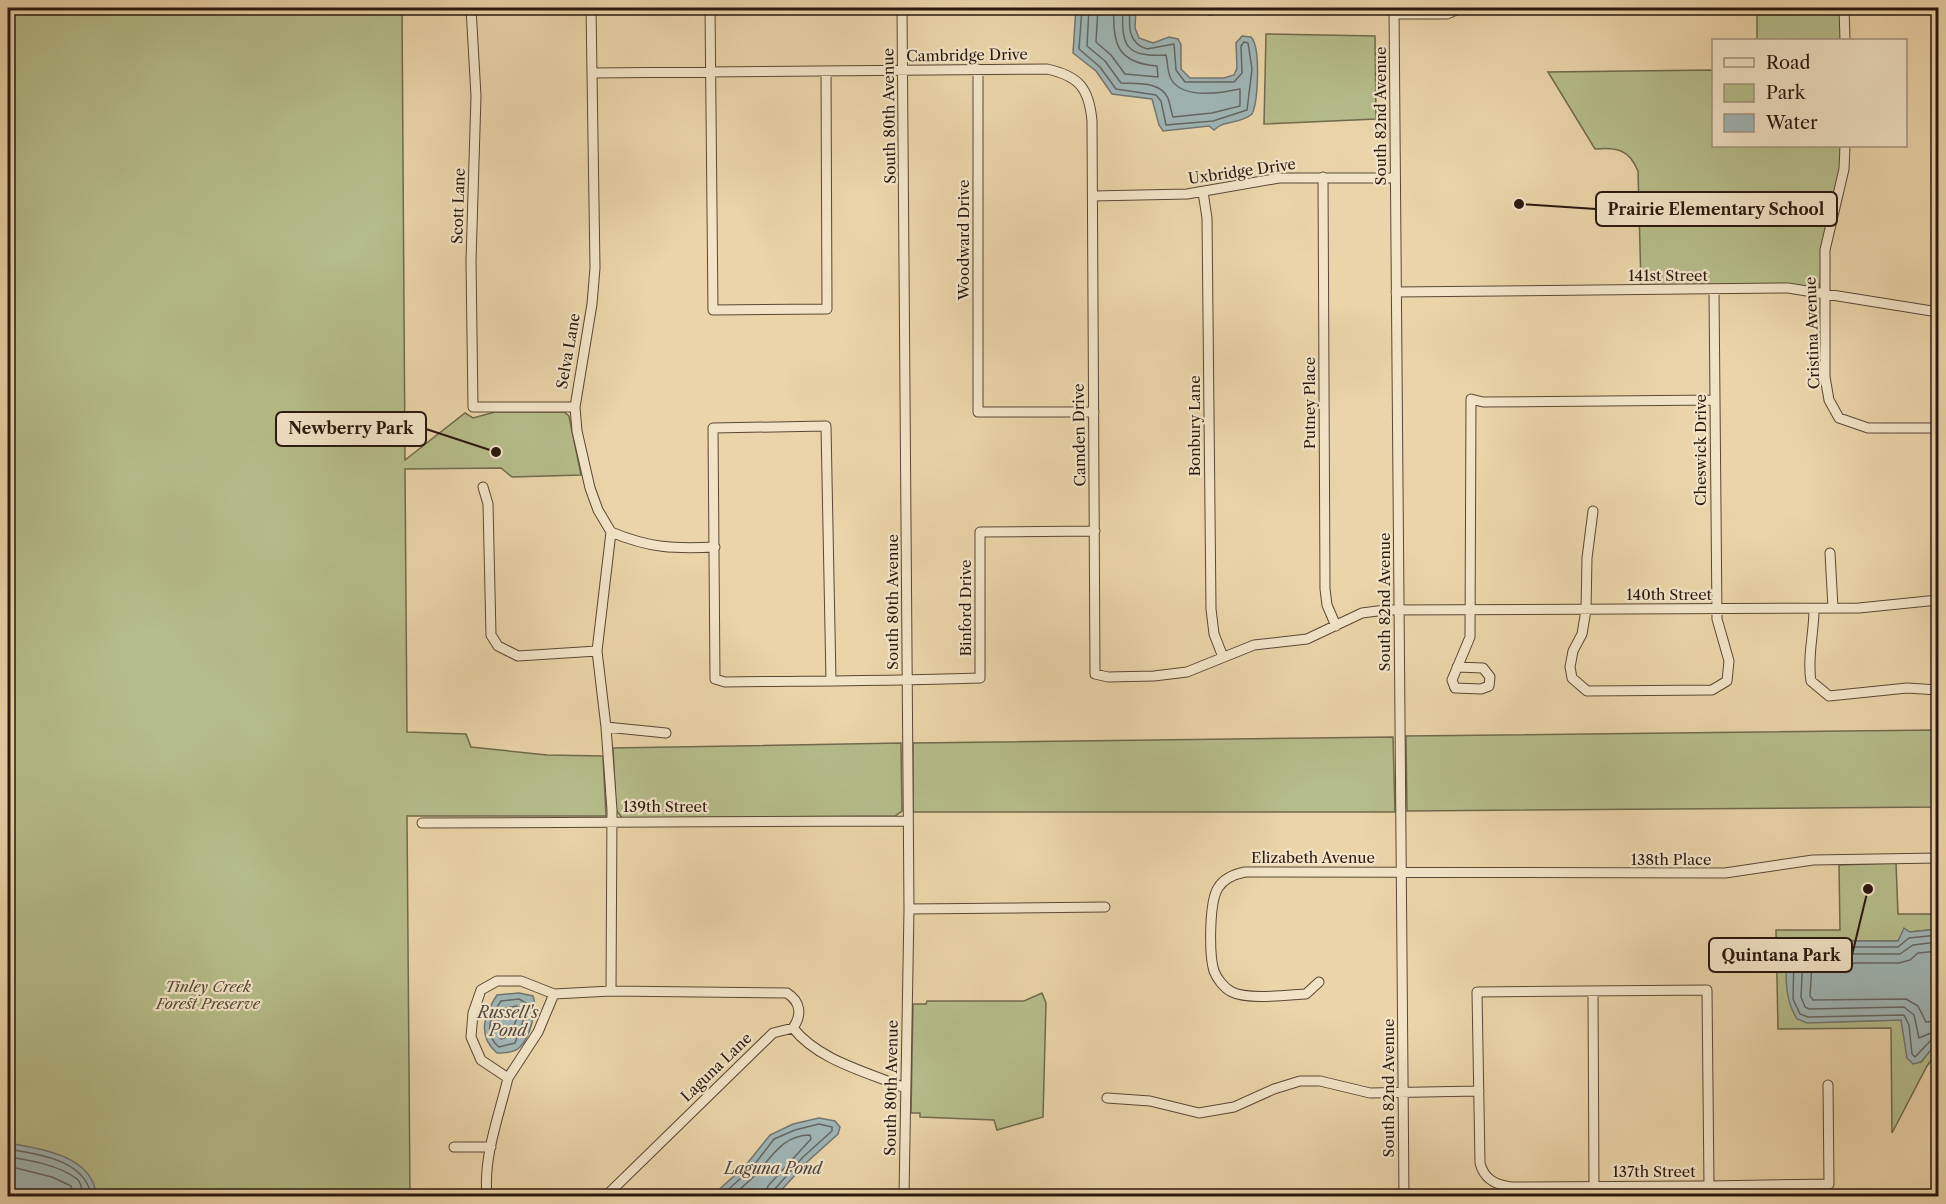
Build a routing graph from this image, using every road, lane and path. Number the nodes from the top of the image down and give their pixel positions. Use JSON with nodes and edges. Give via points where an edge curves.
{"nodes":[{"id":1,"x":471,"y":8,"type":"edge"},
{"id":2,"x":591,"y":8,"type":"edge"},
{"id":3,"x":710,"y":8,"type":"edge"},
{"id":4,"x":902,"y":8,"type":"edge"},
{"id":5,"x":1201,"y":8,"type":"edge"},
{"id":6,"x":1217,"y":8,"type":"edge"},
{"id":7,"x":1461,"y":8,"type":"edge"},
{"id":8,"x":1844,"y":8,"type":"edge"},
{"id":9,"x":1394,"y":11,"type":"edge"},
{"id":10,"x":1845,"y":39,"type":"edge"},
{"id":11,"x":978,"y":69,"type":"junction"},
{"id":12,"x":826,"y":71,"type":"junction"},
{"id":13,"x":903,"y":71,"type":"junction"},
{"id":14,"x":711,"y":72,"type":"junction"},
{"id":15,"x":592,"y":73,"type":"junction"},
{"id":16,"x":1845,"y":147,"type":"edge"},
{"id":17,"x":1323,"y":177,"type":"junction"},
{"id":18,"x":1395,"y":178,"type":"junction"},
{"id":19,"x":1203,"y":192,"type":"junction"},
{"id":20,"x":1093,"y":196,"type":"junction"},
{"id":21,"x":1714,"y":291,"type":"junction"},
{"id":22,"x":1396,"y":292,"type":"junction"},
{"id":23,"x":1825,"y":295,"type":"junction"},
{"id":24,"x":1938,"y":312,"type":"edge"},
{"id":25,"x":1715,"y":400,"type":"junction"},
{"id":26,"x":575,"y":406,"type":"junction"},
{"id":27,"x":1094,"y":412,"type":"junction"},
{"id":28,"x":1938,"y":428,"type":"edge"},
{"id":29,"x":483,"y":487,"type":"dead end"},
{"id":30,"x":1593,"y":512,"type":"dead end"},
{"id":31,"x":1095,"y":531,"type":"junction"},
{"id":32,"x":611,"y":532,"type":"junction"},
{"id":33,"x":715,"y":547,"type":"junction"},
{"id":34,"x":1830,"y":553,"type":"dead end"},
{"id":35,"x":1938,"y":600,"type":"edge"},
{"id":36,"x":1833,"y":608,"type":"junction"},
{"id":37,"x":1716,"y":609,"type":"junction"},
{"id":38,"x":1814,"y":609,"type":"junction"},
{"id":39,"x":1399,"y":610,"type":"junction"},
{"id":40,"x":1471,"y":610,"type":"junction"},
{"id":41,"x":1586,"y":610,"type":"junction"},
{"id":42,"x":1336,"y":626,"type":"junction"},
{"id":43,"x":597,"y":651,"type":"junction"},
{"id":44,"x":1223,"y":657,"type":"junction"},
{"id":45,"x":1457,"y":667,"type":"junction"},
{"id":46,"x":908,"y":680,"type":"junction"},
{"id":47,"x":831,"y":681,"type":"junction"},
{"id":48,"x":1938,"y":690,"type":"edge"},
{"id":49,"x":606,"y":728,"type":"junction"},
{"id":50,"x":666,"y":733,"type":"dead end"},
{"id":51,"x":612,"y":820,"type":"junction"},
{"id":52,"x":908,"y":821,"type":"junction"},
{"id":53,"x":422,"y":823,"type":"dead end"},
{"id":54,"x":1938,"y":858,"type":"edge"},
{"id":55,"x":1402,"y":873,"type":"junction"},
{"id":56,"x":1105,"y":907,"type":"dead end"},
{"id":57,"x":909,"y":909,"type":"junction"},
{"id":58,"x":1319,"y":982,"type":"dead end"},
{"id":59,"x":611,"y":991,"type":"junction"},
{"id":60,"x":1593,"y":993,"type":"junction"},
{"id":61,"x":554,"y":994,"type":"junction"},
{"id":62,"x":793,"y":1028,"type":"junction"},
{"id":63,"x":508,"y":1078,"type":"junction"},
{"id":64,"x":1828,"y":1085,"type":"dead end"},
{"id":65,"x":905,"y":1088,"type":"junction"},
{"id":66,"x":1479,"y":1091,"type":"junction"},
{"id":67,"x":1403,"y":1092,"type":"junction"},
{"id":68,"x":1107,"y":1098,"type":"dead end"},
{"id":69,"x":454,"y":1147,"type":"dead end"},
{"id":70,"x":491,"y":1147,"type":"junction"},
{"id":71,"x":1594,"y":1186,"type":"junction"},
{"id":72,"x":1709,"y":1186,"type":"junction"},
{"id":73,"x":611,"y":1195,"type":"edge"},
{"id":74,"x":488,"y":1197,"type":"edge"},
{"id":75,"x":596,"y":1197,"type":"edge"},
{"id":76,"x":904,"y":1197,"type":"edge"},
{"id":77,"x":1404,"y":1197,"type":"edge"}],
"edges":[{"from":1,"to":26,"type":"street","name":"Scott Lane","via":[[476,96],[471,261],[473,406]]},
{"from":2,"to":15,"type":"street","name":"Selva Lane"},
{"from":3,"to":14,"type":"street"},
{"from":4,"to":13,"type":"street","name":"South 80th Avenue"},
{"from":5,"to":6,"type":"street"},
{"from":7,"to":9,"type":"street","via":[[1452,14]]},
{"from":8,"to":10,"type":"street"},
{"from":9,"to":18,"type":"street","name":"South 82nd Avenue"},
{"from":11,"to":13,"type":"street","name":"Cambridge Drive"},
{"from":11,"to":20,"type":"street","name":"Cambridge Drive","via":[[1047,69],[1064,72],[1082,86],[1088,96],[1092,121]]},
{"from":11,"to":27,"type":"street","name":"Woodward Drive","via":[[978,412]]},
{"from":12,"to":13,"type":"street","name":"Cambridge Drive"},
{"from":12,"to":14,"type":"street","name":"Cambridge Drive"},
{"from":12,"to":14,"type":"street","via":[[827,309],[713,310]]},
{"from":13,"to":46,"type":"street","name":"South 80th Avenue"},
{"from":14,"to":15,"type":"street","name":"Cambridge Drive"},
{"from":15,"to":26,"type":"street","name":"Selva Lane","via":[[595,268]]},
{"from":16,"to":23,"type":"street","name":"Cristina Avenue","via":[[1844,169],[1825,250]]},
{"from":17,"to":18,"type":"street","name":"Uxbridge Drive"},
{"from":17,"to":19,"type":"street","name":"Uxbridge Drive","via":[[1279,178]]},
{"from":17,"to":42,"type":"street","name":"Putney Place","via":[[1325,589]]},
{"from":18,"to":22,"type":"street","name":"South 82nd Avenue"},
{"from":19,"to":20,"type":"street","name":"Uxbridge Drive"},
{"from":19,"to":44,"type":"street","name":"Bonbury Lane","via":[[1207,219],[1210,609]]},
{"from":20,"to":27,"type":"street","name":"Camden Drive"},
{"from":21,"to":22,"type":"street","name":"141st Street"},
{"from":21,"to":23,"type":"street","name":"141st Street","via":[[1788,288]]},
{"from":21,"to":25,"type":"street","name":"Cheswick Drive"},
{"from":22,"to":39,"type":"street","name":"South 82nd Avenue"},
{"from":23,"to":24,"type":"street","name":"141st Street"},
{"from":23,"to":28,"type":"street","name":"Cristina Avenue","via":[[1825,377],[1829,400],[1839,418],[1868,428]]},
{"from":25,"to":37,"type":"street","name":"Cheswick Drive"},
{"from":25,"to":40,"type":"street","via":[[1471,399]]},
{"from":26,"to":32,"type":"street","name":"Selva Lane","via":[[590,488]]},
{"from":27,"to":31,"type":"street","name":"Camden Drive"},
{"from":29,"to":43,"type":"street","via":[[488,504],[494,640],[506,652],[518,656]]},
{"from":30,"to":41,"type":"street"},
{"from":31,"to":44,"type":"street","name":"Camden Drive","via":[[1095,674],[1177,674]]},
{"from":31,"to":46,"type":"street","name":"Binford Drive","via":[[980,532],[980,678]]},
{"from":32,"to":33,"type":"street","via":[[649,546]]},
{"from":32,"to":43,"type":"street"},
{"from":33,"to":47,"type":"street","name":"Binford Drive","via":[[715,679]]},
{"from":33,"to":47,"type":"street","via":[[712,428],[825,426]]},
{"from":34,"to":36,"type":"street"},
{"from":35,"to":36,"type":"street","name":"140th Street"},
{"from":36,"to":38,"type":"street","name":"140th Street"},
{"from":37,"to":38,"type":"street","name":"140th Street"},
{"from":37,"to":41,"type":"street","name":"140th Street"},
{"from":37,"to":41,"type":"street","name":"Cheswick Drive","via":[[1729,661],[1727,681],[1712,690],[1610,691],[1587,691],[1572,678],[1573,651],[1582,634]]},
{"from":38,"to":48,"type":"street","via":[[1814,639],[1807,659],[1811,681],[1829,696],[1907,688]]},
{"from":39,"to":40,"type":"street","name":"140th Street"},
{"from":39,"to":42,"type":"street","via":[[1362,613]]},
{"from":39,"to":55,"type":"street","name":"South 82nd Avenue"},
{"from":40,"to":41,"type":"street","name":"140th Street"},
{"from":40,"to":45,"type":"street","via":[[1470,637]]},
{"from":42,"to":44,"type":"street","via":[[1306,639],[1254,645]]},
{"from":43,"to":49,"type":"street"},
{"from":45,"to":45,"type":"street","via":[[1483,668],[1490,677],[1489,686],[1455,688],[1452,680]]},
{"from":46,"to":47,"type":"street","name":"Binford Drive"},
{"from":46,"to":52,"type":"street","name":"South 80th Avenue"},
{"from":49,"to":50,"type":"street"},
{"from":49,"to":51,"type":"street"},
{"from":51,"to":52,"type":"street","name":"139th Street"},
{"from":51,"to":53,"type":"street","name":"139th Street"},
{"from":51,"to":59,"type":"street"},
{"from":52,"to":57,"type":"street","name":"South 80th Avenue"},
{"from":54,"to":55,"type":"street","name":"138th Place","via":[[1813,860],[1725,873]]},
{"from":55,"to":58,"type":"street","name":"Elizabeth Avenue","via":[[1245,872],[1232,875],[1218,888],[1212,907],[1213,964],[1216,976],[1231,992],[1306,994]]},
{"from":55,"to":67,"type":"street","name":"South 82nd Avenue"},
{"from":56,"to":57,"type":"street"},
{"from":57,"to":65,"type":"street","name":"South 80th Avenue"},
{"from":59,"to":61,"type":"street"},
{"from":59,"to":62,"type":"street","via":[[787,993],[799,1006],[800,1017]]},
{"from":60,"to":66,"type":"street","via":[[1477,992]]},
{"from":60,"to":71,"type":"street"},
{"from":60,"to":72,"type":"street","via":[[1707,990]]},
{"from":61,"to":63,"type":"street","via":[[538,1032]]},
{"from":61,"to":63,"type":"street","via":[[521,981],[497,981],[481,990],[473,1013],[471,1037],[481,1060]]},
{"from":62,"to":65,"type":"street","via":[[803,1041],[825,1054]]},
{"from":62,"to":73,"type":"street","name":"Laguna Lane","via":[[773,1033]]},
{"from":63,"to":70,"type":"street"},
{"from":64,"to":72,"type":"street","name":"137th Street","via":[[1829,1184]]},
{"from":65,"to":76,"type":"street","name":"South 80th Avenue"},
{"from":66,"to":67,"type":"street"},
{"from":66,"to":71,"type":"street","name":"137th Street","via":[[1479,1155],[1484,1174],[1495,1183],[1511,1187]]},
{"from":67,"to":68,"type":"street","via":[[1370,1093],[1320,1081],[1300,1081],[1234,1107],[1199,1113],[1150,1101]]},
{"from":67,"to":77,"type":"street","name":"South 82nd Avenue"},
{"from":69,"to":70,"type":"street"},
{"from":70,"to":74,"type":"street"},
{"from":71,"to":72,"type":"street","name":"137th Street"},
{"from":73,"to":75,"type":"street","name":"Laguna Lane"}]}
